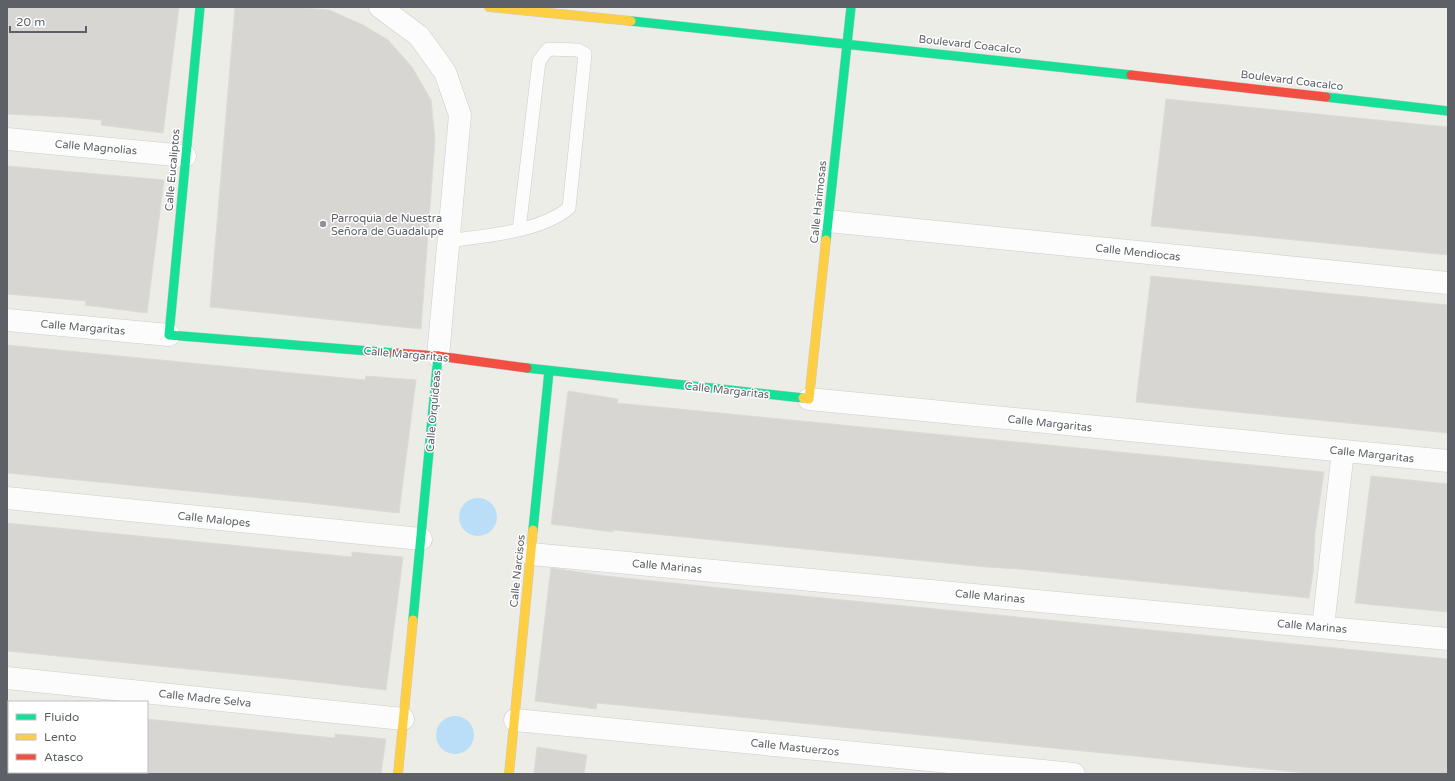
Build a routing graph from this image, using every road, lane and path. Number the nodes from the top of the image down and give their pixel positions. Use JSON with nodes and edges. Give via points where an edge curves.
{"nodes":[{"id":1,"x":200,"y":7,"type":"edge"},
{"id":2,"x":380,"y":7,"type":"edge"},
{"id":3,"x":489,"y":7,"type":"edge"},
{"id":4,"x":851,"y":7,"type":"edge"},
{"id":5,"x":848,"y":43,"type":"junction"},
{"id":6,"x":1448,"y":111,"type":"edge"},
{"id":7,"x":7,"y":139,"type":"edge"},
{"id":8,"x":185,"y":156,"type":"junction"},
{"id":9,"x":828,"y":221,"type":"junction"},
{"id":10,"x":519,"y":230,"type":"junction"},
{"id":11,"x":448,"y":241,"type":"junction"},
{"id":12,"x":1448,"y":283,"type":"edge"},
{"id":13,"x":7,"y":320,"type":"edge"},
{"id":14,"x":169,"y":335,"type":"junction"},
{"id":15,"x":438,"y":356,"type":"junction"},
{"id":16,"x":549,"y":371,"type":"junction"},
{"id":17,"x":809,"y":400,"type":"junction"},
{"id":18,"x":1343,"y":451,"type":"junction"},
{"id":19,"x":1448,"y":461,"type":"edge"},
{"id":20,"x":7,"y":498,"type":"edge"},
{"id":21,"x":421,"y":540,"type":"junction"},
{"id":22,"x":531,"y":554,"type":"junction"},
{"id":23,"x":1323,"y":628,"type":"junction"},
{"id":24,"x":1448,"y":639,"type":"edge"},
{"id":25,"x":7,"y":678,"type":"edge"},
{"id":26,"x":403,"y":719,"type":"junction"},
{"id":27,"x":515,"y":720,"type":"junction"},
{"id":28,"x":398,"y":774,"type":"edge"},
{"id":29,"x":509,"y":774,"type":"edge"},
{"id":30,"x":1074,"y":774,"type":"edge"}],
"edges":[{"from":1,"to":8,"type":"street","name":"Calle Eucaliptos"},
{"from":2,"to":11,"type":"street","name":"Calle Orquídeas","via":[[419,36],[445,72],[460,115]]},
{"from":3,"to":5,"type":"street","name":"Boulevard Coacalco"},
{"from":4,"to":5,"type":"street","name":"Calle Harimosas"},
{"from":5,"to":6,"type":"street","name":"Boulevard Coacalco"},
{"from":5,"to":9,"type":"street","name":"Calle Harimosas"},
{"from":7,"to":8,"type":"street","name":"Calle Magnolias"},
{"from":8,"to":14,"type":"street","name":"Calle Eucaliptos"},
{"from":9,"to":12,"type":"street","name":"Calle Mendiocas"},
{"from":9,"to":17,"type":"street","name":"Calle Harimosas"},
{"from":10,"to":10,"type":"lane","via":[[558,216],[569,208],[584,54],[578,50],[548,49],[539,61]]},
{"from":10,"to":11,"type":"lane"},
{"from":11,"to":15,"type":"street","name":"Calle Orquídeas"},
{"from":13,"to":14,"type":"street","name":"Calle Margaritas"},
{"from":14,"to":15,"type":"street","name":"Calle Margaritas"},
{"from":15,"to":16,"type":"street","name":"Calle Margaritas"},
{"from":15,"to":21,"type":"street","name":"Calle Orquídeas"},
{"from":16,"to":17,"type":"street","name":"Calle Margaritas"},
{"from":16,"to":22,"type":"street","name":"Calle Narcisos"},
{"from":17,"to":18,"type":"street","name":"Calle Margaritas"},
{"from":18,"to":19,"type":"street","name":"Calle Margaritas"},
{"from":18,"to":23,"type":"street"},
{"from":20,"to":21,"type":"street","name":"Calle Malopes"},
{"from":21,"to":26,"type":"street","name":"Calle Orquídeas"},
{"from":22,"to":23,"type":"street","name":"Calle Marinas"},
{"from":22,"to":27,"type":"street","name":"Calle Narcisos"},
{"from":23,"to":24,"type":"street","name":"Calle Marinas"},
{"from":25,"to":26,"type":"street","name":"Calle Madre Selva"},
{"from":26,"to":28,"type":"street","name":"Calle Orquídeas"},
{"from":27,"to":29,"type":"street","name":"Calle Narcisos"},
{"from":27,"to":30,"type":"street","name":"Calle Mastuerzos"}]}
